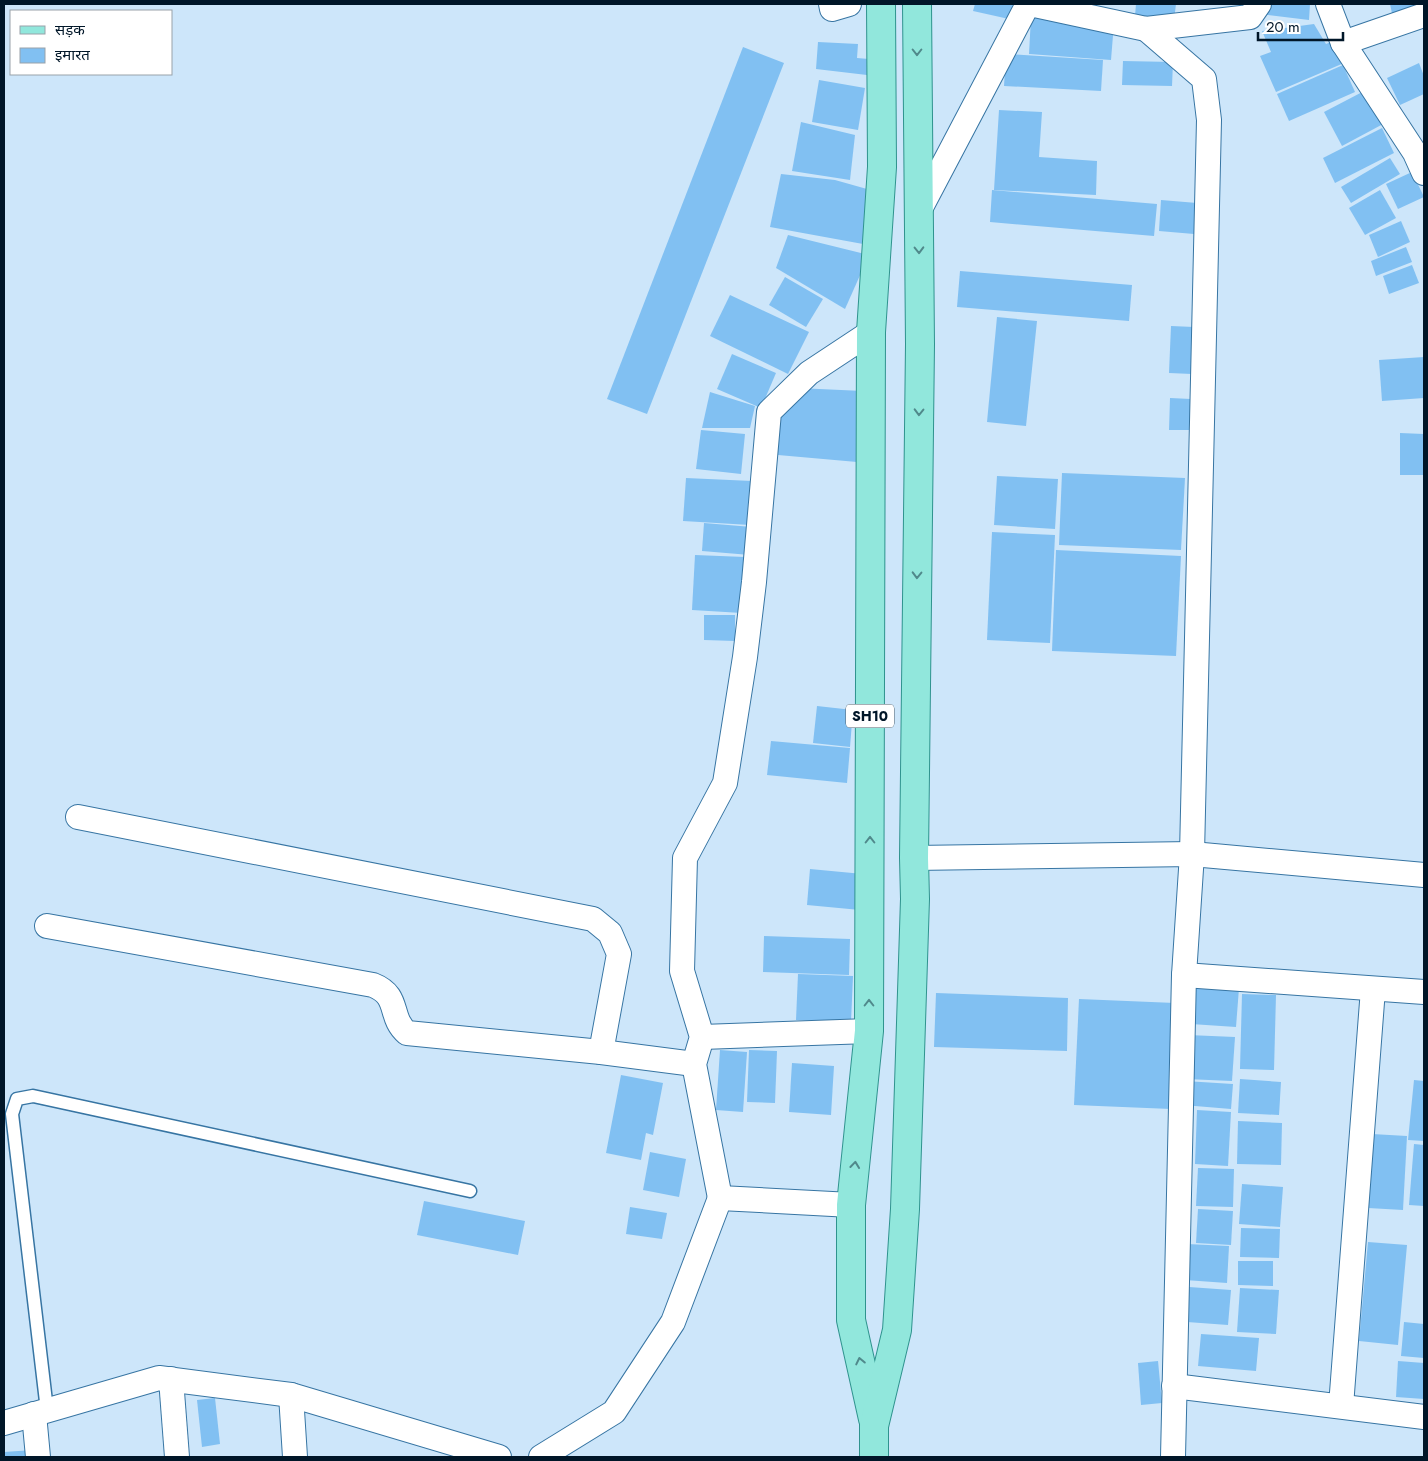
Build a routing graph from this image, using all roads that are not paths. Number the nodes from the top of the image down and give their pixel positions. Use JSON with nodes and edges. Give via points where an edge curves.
{"nodes":[{"id":1,"x":830,"y":4,"type":"edge"},
{"id":2,"x":849,"y":4,"type":"edge"},
{"id":3,"x":881,"y":4,"type":"edge"},
{"id":4,"x":916,"y":4,"type":"edge"},
{"id":5,"x":1029,"y":4,"type":"edge"},
{"id":6,"x":1258,"y":4,"type":"edge"},
{"id":7,"x":1328,"y":4,"type":"edge"},
{"id":8,"x":1424,"y":15,"type":"edge"},
{"id":9,"x":1146,"y":29,"type":"junction"},
{"id":10,"x":1343,"y":43,"type":"junction"},
{"id":11,"x":1424,"y":173,"type":"edge"},
{"id":12,"x":918,"y":213,"type":"junction"},
{"id":13,"x":871,"y":332,"type":"junction"},
{"id":14,"x":78,"y":817,"type":"dead end"},
{"id":15,"x":1192,"y":854,"type":"junction"},
{"id":16,"x":914,"y":858,"type":"junction"},
{"id":17,"x":1424,"y":875,"type":"edge"},
{"id":18,"x":47,"y":926,"type":"dead end"},
{"id":19,"x":1184,"y":975,"type":"junction"},
{"id":20,"x":1373,"y":989,"type":"junction"},
{"id":21,"x":1424,"y":992,"type":"edge"},
{"id":22,"x":869,"y":1032,"type":"junction"},
{"id":23,"x":702,"y":1037,"type":"junction"},
{"id":24,"x":601,"y":1052,"type":"junction"},
{"id":25,"x":694,"y":1064,"type":"junction"},
{"id":26,"x":470,"y":1191,"type":"dead end"},
{"id":27,"x":720,"y":1198,"type":"junction"},
{"id":28,"x":851,"y":1205,"type":"junction"},
{"id":29,"x":171,"y":1380,"type":"junction"},
{"id":30,"x":1174,"y":1386,"type":"junction"},
{"id":31,"x":291,"y":1395,"type":"junction"},
{"id":32,"x":1341,"y":1406,"type":"junction"},
{"id":33,"x":40,"y":1412,"type":"junction"},
{"id":34,"x":1424,"y":1417,"type":"edge"},
{"id":35,"x":4,"y":1423,"type":"edge"},
{"id":36,"x":874,"y":1426,"type":"junction"},
{"id":37,"x":427,"y":1446,"type":"edge"},
{"id":38,"x":38,"y":1457,"type":"edge"},
{"id":39,"x":177,"y":1457,"type":"edge"},
{"id":40,"x":295,"y":1457,"type":"edge"},
{"id":41,"x":499,"y":1457,"type":"edge"},
{"id":42,"x":541,"y":1457,"type":"edge"},
{"id":43,"x":874,"y":1457,"type":"edge"},
{"id":44,"x":1173,"y":1457,"type":"edge"}],
"edges":[{"from":1,"to":2,"type":"street","via":[[832,8]]},
{"from":3,"to":13,"type":"main road","number":"SH10","via":[[882,167]]},
{"from":4,"to":12,"type":"main road","number":"SH10","one_way":true},
{"from":5,"to":9,"type":"street"},
{"from":5,"to":12,"type":"street"},
{"from":6,"to":9,"type":"street","via":[[1250,17]]},
{"from":7,"to":10,"type":"street"},
{"from":8,"to":10,"type":"street"},
{"from":9,"to":15,"type":"street","via":[[1204,79],[1209,120]]},
{"from":10,"to":11,"type":"street","via":[[1415,153]]},
{"from":12,"to":16,"type":"main road","number":"SH10","one_way":true,"via":[[920,344]]},
{"from":22,"to":13,"type":"main road","number":"SH10","one_way":true},
{"from":13,"to":23,"type":"street","via":[[809,373],[769,412],[754,582],[725,782],[685,858],[682,971]]},
{"from":14,"to":24,"type":"street","via":[[593,919],[610,932],[619,954]]},
{"from":15,"to":16,"type":"street"},
{"from":15,"to":17,"type":"street"},
{"from":15,"to":19,"type":"street"},
{"from":16,"to":36,"type":"main road","number":"SH10","via":[[905,1199],[897,1330]]},
{"from":18,"to":24,"type":"street","via":[[373,985],[389,995],[400,1027],[407,1033]]},
{"from":19,"to":20,"type":"street"},
{"from":19,"to":30,"type":"street"},
{"from":20,"to":21,"type":"street"},
{"from":20,"to":32,"type":"street"},
{"from":22,"to":23,"type":"street"},
{"from":28,"to":22,"type":"main road","number":"SH10","one_way":true},
{"from":23,"to":25,"type":"street"},
{"from":24,"to":25,"type":"street"},
{"from":25,"to":27,"type":"street"},
{"from":26,"to":33,"type":"lane","via":[[33,1096],[17,1100],[12,1114]]},
{"from":27,"to":28,"type":"street"},
{"from":27,"to":42,"type":"street","via":[[673,1322],[614,1412]]},
{"from":36,"to":28,"type":"main road","number":"SH10","one_way":true,"via":[[851,1320]]},
{"from":29,"to":31,"type":"street"},
{"from":29,"to":33,"type":"street","via":[[159,1378]]},
{"from":29,"to":39,"type":"street"},
{"from":30,"to":32,"type":"street"},
{"from":30,"to":44,"type":"street"},
{"from":31,"to":37,"type":"street"},
{"from":31,"to":40,"type":"street"},
{"from":32,"to":34,"type":"street"},
{"from":33,"to":35,"type":"street"},
{"from":33,"to":38,"type":"street"},
{"from":36,"to":43,"type":"main road","number":"SH10"},
{"from":37,"to":41,"type":"street"}]}
